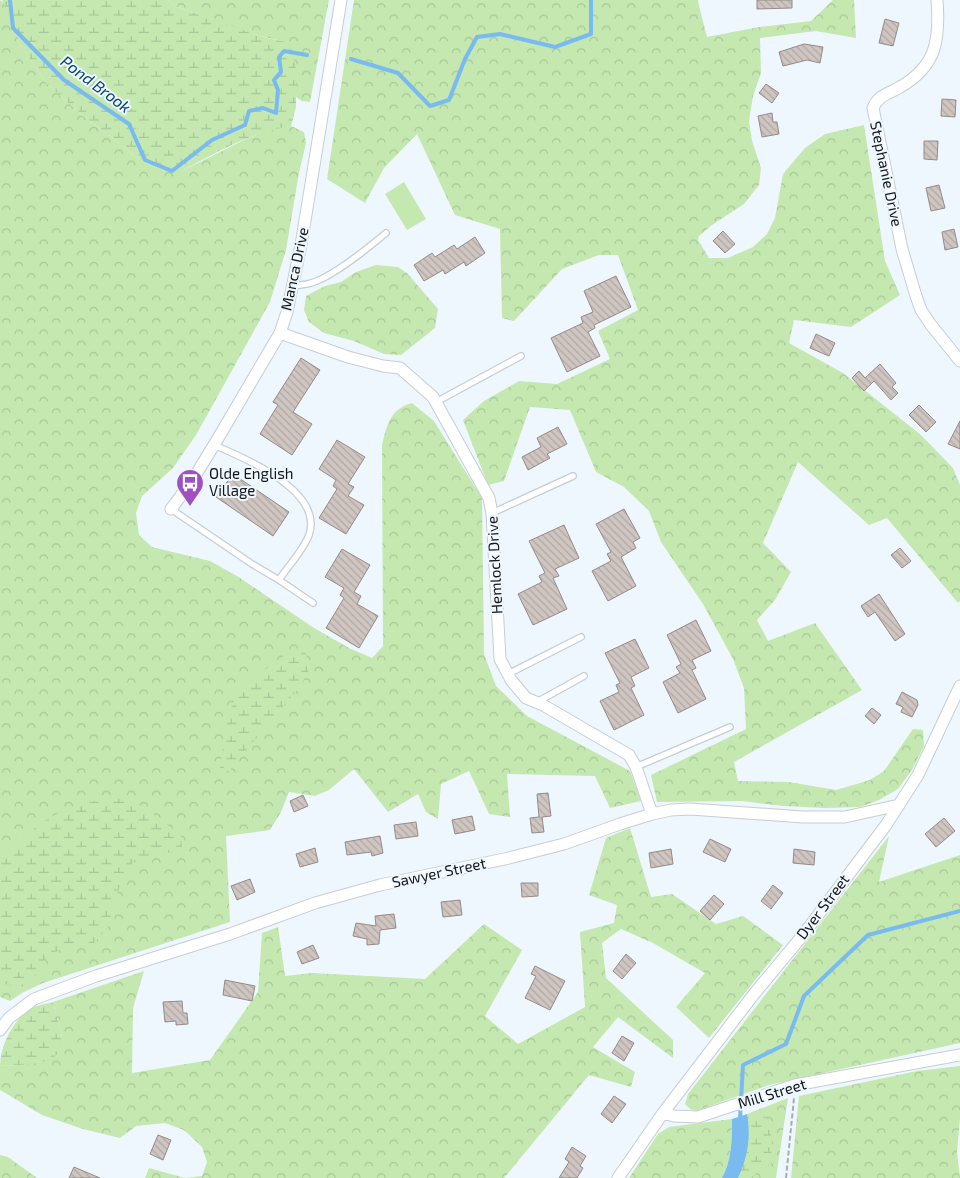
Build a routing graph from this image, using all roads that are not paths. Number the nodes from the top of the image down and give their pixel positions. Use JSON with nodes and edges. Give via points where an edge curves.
{"nodes":[{"id":1,"x":341,"y":0,"type":"edge"},
{"id":2,"x":937,"y":0,"type":"edge"},
{"id":3,"x":386,"y":233,"type":"dead end"},
{"id":4,"x":292,"y":286,"type":"junction"},
{"id":5,"x":280,"y":333,"type":"junction"},
{"id":6,"x":521,"y":356,"type":"dead end"},
{"id":7,"x":960,"y":361,"type":"edge"},
{"id":8,"x":436,"y":402,"type":"junction"},
{"id":9,"x":214,"y":445,"type":"junction"},
{"id":10,"x":573,"y":476,"type":"dead end"},
{"id":11,"x":171,"y":509,"type":"joint"},
{"id":12,"x":492,"y":513,"type":"junction"},
{"id":13,"x":279,"y":580,"type":"junction"},
{"id":14,"x":312,"y":603,"type":"dead end"},
{"id":15,"x":581,"y":637,"type":"dead end"},
{"id":16,"x":508,"y":674,"type":"junction"},
{"id":17,"x":584,"y":676,"type":"dead end"},
{"id":18,"x":960,"y":686,"type":"edge"},
{"id":19,"x":537,"y":702,"type":"junction"},
{"id":20,"x":730,"y":727,"type":"dead end"},
{"id":21,"x":636,"y":767,"type":"junction"},
{"id":22,"x":899,"y":805,"type":"junction"},
{"id":23,"x":652,"y":814,"type":"junction"},
{"id":24,"x":0,"y":1030,"type":"edge"},
{"id":25,"x":960,"y":1055,"type":"edge"},
{"id":26,"x":662,"y":1113,"type":"junction"},
{"id":27,"x":618,"y":1178,"type":"edge"}],
"edges":[{"from":1,"to":4,"type":"street","name":"Manca Drive"},
{"from":2,"to":7,"type":"street","name":"Stephanie Drive","via":[[938,31],[928,64],[900,87],[878,99],[873,108],[902,249],[916,296],[931,325]]},
{"from":3,"to":4,"type":"lane","via":[[333,272],[313,282]]},
{"from":4,"to":5,"type":"street","name":"Manca Drive"},
{"from":5,"to":8,"type":"street","name":"Hemlock Drive","via":[[356,359],[400,368]]},
{"from":5,"to":9,"type":"street","name":"Manca Drive"},
{"from":6,"to":8,"type":"lane"},
{"from":8,"to":12,"type":"street","name":"Hemlock Drive","via":[[489,498]]},
{"from":9,"to":11,"type":"street","name":"Manca Drive"},
{"from":9,"to":13,"type":"lane","via":[[272,475],[296,492],[304,504],[310,522],[308,536]]},
{"from":10,"to":12,"type":"lane"},
{"from":11,"to":13,"type":"lane"},
{"from":12,"to":16,"type":"street","name":"Hemlock Drive","via":[[500,658]]},
{"from":13,"to":14,"type":"lane"},
{"from":15,"to":16,"type":"lane"},
{"from":16,"to":19,"type":"street","name":"Hemlock Drive","via":[[526,698]]},
{"from":17,"to":19,"type":"lane"},
{"from":18,"to":22,"type":"street","name":"Dyer Street","via":[[918,775]]},
{"from":19,"to":21,"type":"street","name":"Hemlock Drive","via":[[630,755]]},
{"from":20,"to":21,"type":"lane"},
{"from":21,"to":23,"type":"street","name":"Hemlock Drive"},
{"from":22,"to":23,"type":"street","name":"Sawyer Street","via":[[845,817],[699,810]]},
{"from":22,"to":26,"type":"street","name":"Dyer Street","via":[[803,935]]},
{"from":23,"to":24,"type":"street","name":"Sawyer Street","via":[[564,844],[380,885],[315,903],[34,999],[8,1018]]},
{"from":25,"to":26,"type":"street","name":"Mill Street","via":[[796,1085],[698,1117]]},
{"from":26,"to":27,"type":"street"}]}
